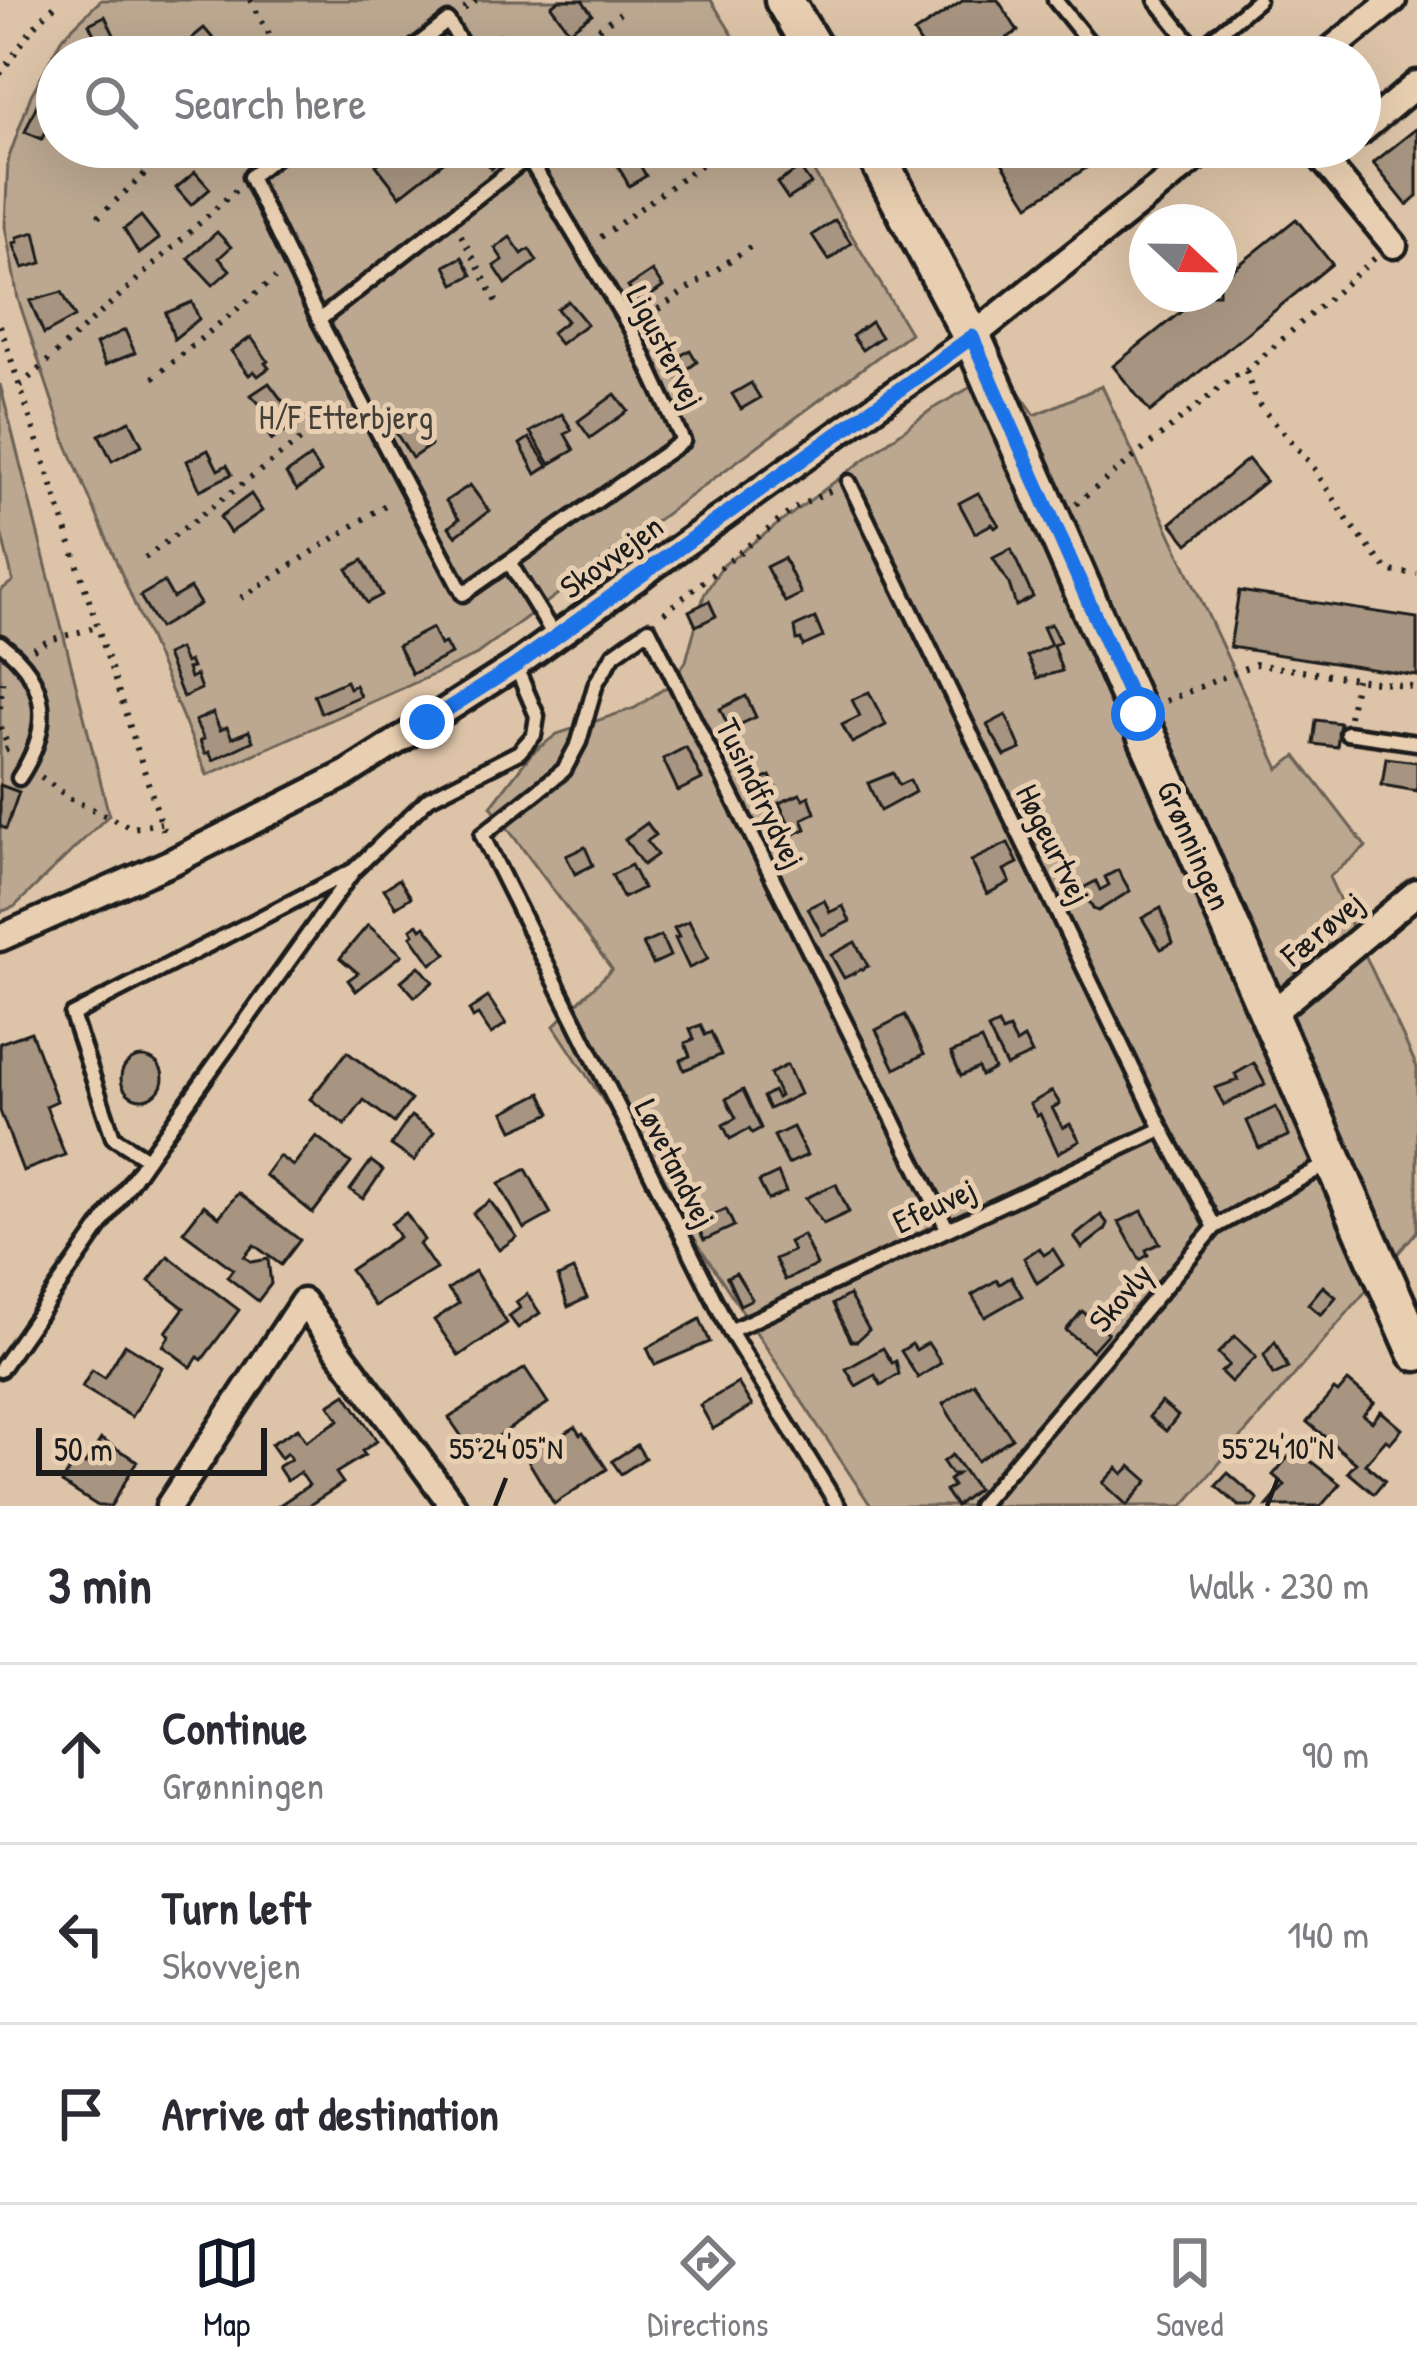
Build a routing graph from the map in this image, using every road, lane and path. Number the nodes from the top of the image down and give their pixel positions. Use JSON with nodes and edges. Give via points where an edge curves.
{"nodes":[{"id":1,"x":60,"y":0,"type":"edge"},
{"id":2,"x":250,"y":0,"type":"edge"},
{"id":3,"x":784,"y":0,"type":"edge"},
{"id":4,"x":1055,"y":0,"type":"edge"},
{"id":5,"x":1156,"y":0,"type":"edge"},
{"id":6,"x":1258,"y":0,"type":"edge"},
{"id":7,"x":1394,"y":0,"type":"edge"},
{"id":8,"x":620,"y":14,"type":"dead end"},
{"id":9,"x":270,"y":36,"type":"edge"},
{"id":10,"x":429,"y":36,"type":"edge"},
{"id":11,"x":457,"y":36,"type":"edge"},
{"id":12,"x":589,"y":36,"type":"edge"},
{"id":13,"x":805,"y":36,"type":"edge"},
{"id":14,"x":1084,"y":36,"type":"edge"},
{"id":15,"x":1184,"y":36,"type":"edge"},
{"id":16,"x":1214,"y":36,"type":"edge"},
{"id":17,"x":1349,"y":36,"type":"edge"},
{"id":18,"x":0,"y":74,"type":"edge"},
{"id":19,"x":1417,"y":84,"type":"edge"},
{"id":20,"x":1381,"y":114,"type":"edge"},
{"id":21,"x":151,"y":168,"type":"edge"},
{"id":22,"x":261,"y":168,"type":"edge"},
{"id":23,"x":506,"y":168,"type":"edge"},
{"id":24,"x":535,"y":168,"type":"edge"},
{"id":25,"x":696,"y":168,"type":"edge"},
{"id":26,"x":883,"y":168,"type":"edge"},
{"id":27,"x":1166,"y":168,"type":"edge"},
{"id":28,"x":1339,"y":168,"type":"edge"},
{"id":29,"x":250,"y":177,"type":"junction"},
{"id":30,"x":451,"y":216,"type":"junction"},
{"id":31,"x":98,"y":217,"type":"dead end"},
{"id":32,"x":753,"y":245,"type":"dead end"},
{"id":33,"x":1394,"y":245,"type":"joint"},
{"id":34,"x":584,"y":250,"type":"junction"},
{"id":35,"x":292,"y":264,"type":"junction"},
{"id":36,"x":500,"y":306,"type":"dead end"},
{"id":37,"x":319,"y":320,"type":"junction"},
{"id":38,"x":0,"y":325,"type":"edge"},
{"id":39,"x":631,"y":328,"type":"junction"},
{"id":40,"x":972,"y":337,"type":"junction"},
{"id":41,"x":1246,"y":371,"type":"junction"},
{"id":42,"x":153,"y":378,"type":"dead end"},
{"id":43,"x":20,"y":386,"type":"junction"},
{"id":44,"x":358,"y":396,"type":"junction"},
{"id":45,"x":850,"y":482,"type":"joint"},
{"id":46,"x":408,"y":490,"type":"junction"},
{"id":47,"x":1053,"y":522,"type":"junction"},
{"id":48,"x":145,"y":558,"type":"dead end"},
{"id":49,"x":509,"y":562,"type":"junction"},
{"id":50,"x":1417,"y":574,"type":"edge"},
{"id":51,"x":241,"y":598,"type":"dead end"},
{"id":52,"x":97,"y":627,"type":"junction"},
{"id":53,"x":650,"y":629,"type":"junction"},
{"id":54,"x":555,"y":638,"type":"junction"},
{"id":55,"x":0,"y":643,"type":"edge"},
{"id":56,"x":19,"y":657,"type":"junction"},
{"id":57,"x":515,"y":666,"type":"junction"},
{"id":58,"x":4,"y":669,"type":"dead end"},
{"id":59,"x":1356,"y":679,"type":"junction"},
{"id":60,"x":1417,"y":688,"type":"edge"},
{"id":61,"x":0,"y":708,"type":"edge"},
{"id":62,"x":1138,"y":714,"type":"junction"},
{"id":63,"x":0,"y":727,"type":"edge"},
{"id":64,"x":1347,"y":733,"type":"joint"},
{"id":65,"x":1417,"y":743,"type":"edge"},
{"id":66,"x":0,"y":752,"type":"edge"},
{"id":67,"x":23,"y":772,"type":"joint"},
{"id":68,"x":161,"y":823,"type":"junction"},
{"id":69,"x":174,"y":861,"type":"junction"},
{"id":70,"x":354,"y":870,"type":"junction"},
{"id":71,"x":1417,"y":892,"type":"edge"},
{"id":72,"x":0,"y":938,"type":"edge"},
{"id":73,"x":1270,"y":1015,"type":"junction"},
{"id":74,"x":1162,"y":1129,"type":"junction"},
{"id":75,"x":147,"y":1159,"type":"junction"},
{"id":76,"x":1334,"y":1161,"type":"junction"},
{"id":77,"x":1216,"y":1227,"type":"junction"},
{"id":78,"x":947,"y":1228,"type":"junction"},
{"id":79,"x":730,"y":1331,"type":"junction"},
{"id":80,"x":1417,"y":1352,"type":"edge"},
{"id":81,"x":0,"y":1370,"type":"edge"},
{"id":82,"x":170,"y":1506,"type":"edge"},
{"id":83,"x":453,"y":1506,"type":"edge"},
{"id":84,"x":838,"y":1506,"type":"edge"},
{"id":85,"x":979,"y":1506,"type":"edge"}],
"edges":[{"from":1,"to":18,"type":"path"},
{"from":2,"to":9,"type":"path"},
{"from":3,"to":13,"type":"main road"},
{"from":4,"to":14,"type":"lane"},
{"from":5,"to":15,"type":"lane"},
{"from":6,"to":16,"type":"lane"},
{"from":7,"to":17,"type":"street"},
{"from":8,"to":12,"type":"path"},
{"from":10,"to":11,"type":"lane","via":[[448,21]]},
{"from":19,"to":20,"type":"street"},
{"from":21,"to":31,"type":"path"},
{"from":22,"to":29,"type":"lane"},
{"from":23,"to":30,"type":"lane","name":"Ligustervej"},
{"from":24,"to":34,"type":"lane","name":"Ligustervej"},
{"from":25,"to":34,"type":"path"},
{"from":26,"to":40,"type":"main road","name":"Grønningen"},
{"from":27,"to":40,"type":"street","name":"Skovvejen"},
{"from":28,"to":33,"type":"street"},
{"from":29,"to":35,"type":"lane","name":"Ligustervej"},
{"from":29,"to":43,"type":"path"},
{"from":30,"to":36,"type":"path"},
{"from":30,"to":37,"type":"lane","name":"Ligustervej"},
{"from":32,"to":39,"type":"path"},
{"from":33,"to":41,"type":"path"},
{"from":34,"to":39,"type":"lane","name":"Ligustervej"},
{"from":35,"to":37,"type":"lane","name":"Ligustervej"},
{"from":35,"to":42,"type":"path"},
{"from":37,"to":44,"type":"lane","name":"Ligustervej"},
{"from":38,"to":43,"type":"path"},
{"from":39,"to":49,"type":"lane","name":"Ligustervej","via":[[683,441]]},
{"from":40,"to":47,"type":"main road","name":"Grønningen"},
{"from":40,"to":54,"type":"street","name":"Skovvejen"},
{"from":41,"to":47,"type":"path"},
{"from":41,"to":50,"type":"path","via":[[1255,400],[1388,571]]},
{"from":43,"to":52,"type":"path"},
{"from":44,"to":46,"type":"lane","name":"Ligustervej"},
{"from":44,"to":48,"type":"path"},
{"from":45,"to":53,"type":"path","via":[[796,508]]},
{"from":45,"to":74,"type":"lane","name":"Høgeurtvej"},
{"from":46,"to":49,"type":"lane","name":"Ligustervej","via":[[463,594]]},
{"from":46,"to":51,"type":"path"},
{"from":47,"to":62,"type":"main road","name":"Grønningen"},
{"from":49,"to":54,"type":"lane"},
{"from":52,"to":56,"type":"path"},
{"from":52,"to":68,"type":"path"},
{"from":53,"to":78,"type":"lane","name":"Tusindfrydvej"},
{"from":53,"to":79,"type":"lane","name":"Løvetandvej","via":[[614,654],[564,770],[482,835]]},
{"from":54,"to":57,"type":"street","name":"Skovvejen"},
{"from":55,"to":56,"type":"lane"},
{"from":56,"to":67,"type":"lane","via":[[41,700],[38,750]]},
{"from":57,"to":69,"type":"street","name":"Skovvejen","via":[[346,774]]},
{"from":57,"to":70,"type":"lane","via":[[538,716],[528,744],[429,798]]},
{"from":58,"to":61,"type":"path"},
{"from":59,"to":60,"type":"path"},
{"from":59,"to":62,"type":"path","via":[[1255,664]]},
{"from":59,"to":64,"type":"path"},
{"from":62,"to":73,"type":"main road","name":"Grønningen"},
{"from":63,"to":66,"type":"path","via":[[9,748]]},
{"from":64,"to":65,"type":"lane"},
{"from":67,"to":68,"type":"path","via":[[132,828]]},
{"from":68,"to":69,"type":"path"},
{"from":69,"to":72,"type":"street","name":"Skovvejen"},
{"from":70,"to":75,"type":"lane"},
{"from":70,"to":75,"type":"lane","via":[[72,1015],[113,1137]]},
{"from":71,"to":73,"type":"street","name":"Færøvej"},
{"from":73,"to":76,"type":"main road","name":"Grønningen"},
{"from":74,"to":77,"type":"lane","name":"Høgeurtvej"},
{"from":74,"to":78,"type":"lane","name":"Efeuvej"},
{"from":75,"to":81,"type":"lane"},
{"from":76,"to":77,"type":"lane","name":"Skovly"},
{"from":76,"to":80,"type":"main road","name":"Grønningen"},
{"from":77,"to":85,"type":"lane","name":"Skovly"},
{"from":78,"to":79,"type":"lane","name":"Efeuvej"},
{"from":79,"to":84,"type":"lane","name":"Løvetandvej"},
{"from":82,"to":83,"type":"street","via":[[304,1302]]}]}
